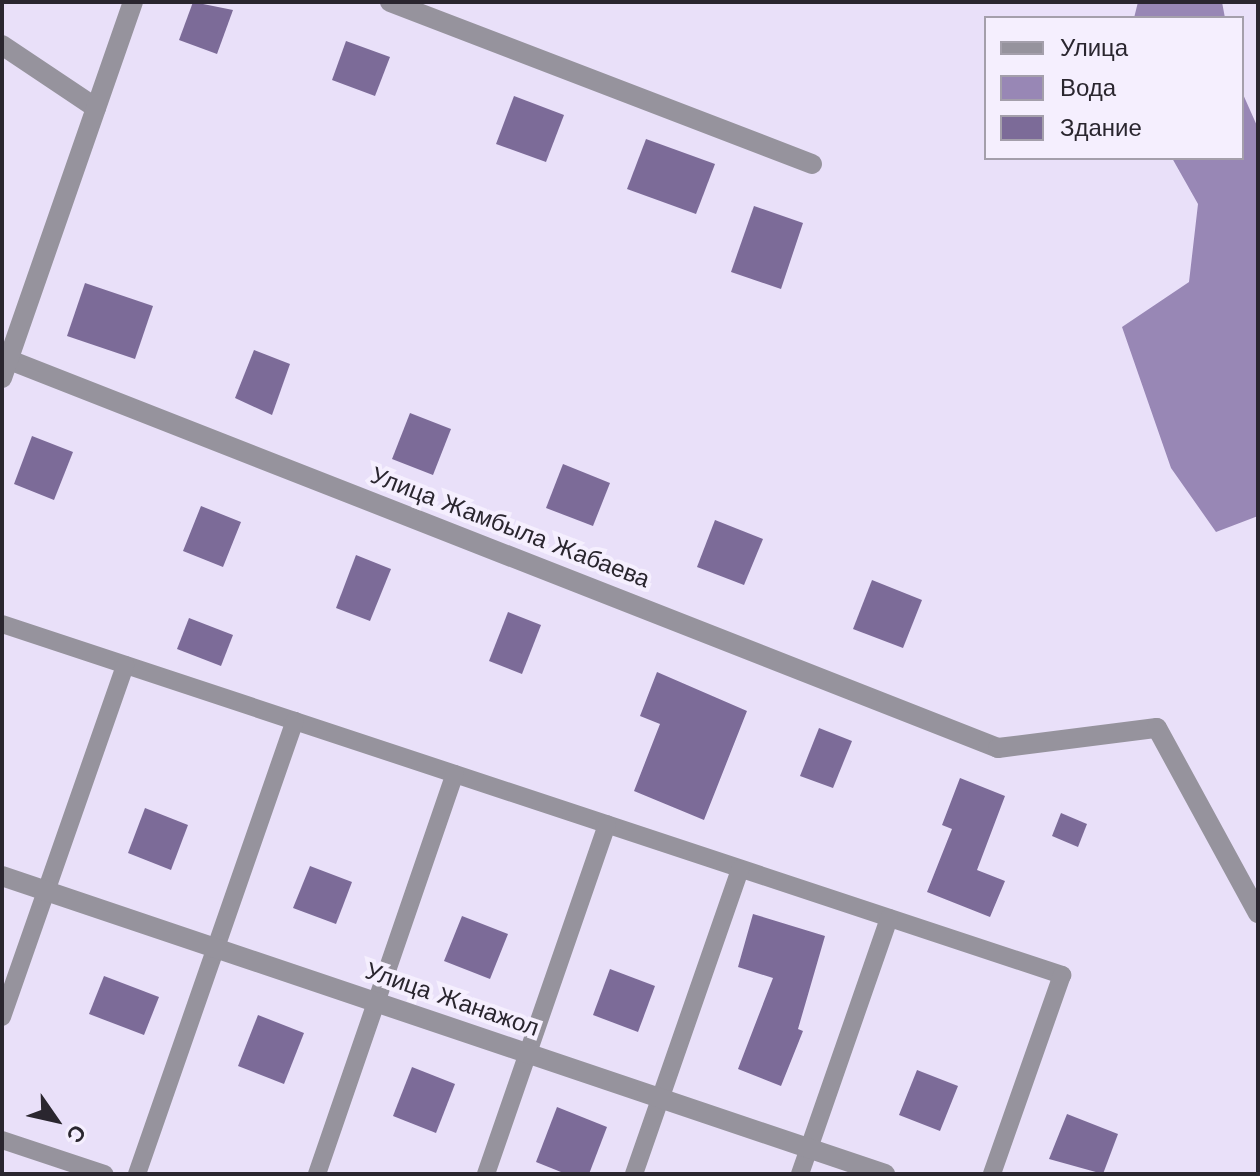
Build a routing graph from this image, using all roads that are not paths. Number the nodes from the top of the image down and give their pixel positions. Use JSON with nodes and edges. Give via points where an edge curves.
{"nodes":[{"id":1,"x":133,"y":2,"type":"edge"},
{"id":2,"x":390,"y":2,"type":"edge"},
{"id":3,"x":2,"y":45,"type":"edge"},
{"id":4,"x":96,"y":108,"type":"junction"},
{"id":5,"x":812,"y":164,"type":"dead end"},
{"id":6,"x":5,"y":365,"type":"edge"},
{"id":7,"x":2,"y":624,"type":"edge"},
{"id":8,"x":125,"y":665,"type":"junction"},
{"id":9,"x":295,"y":721,"type":"junction"},
{"id":10,"x":455,"y":774,"type":"junction"},
{"id":11,"x":607,"y":824,"type":"junction"},
{"id":12,"x":740,"y":869,"type":"junction"},
{"id":13,"x":2,"y":876,"type":"edge"},
{"id":14,"x":46,"y":891,"type":"junction"},
{"id":15,"x":1258,"y":913,"type":"edge"},
{"id":16,"x":889,"y":918,"type":"junction"},
{"id":17,"x":216,"y":948,"type":"junction"},
{"id":18,"x":376,"y":1002,"type":"junction"},
{"id":19,"x":2,"y":1017,"type":"edge"},
{"id":20,"x":527,"y":1053,"type":"junction"},
{"id":21,"x":661,"y":1098,"type":"junction"},
{"id":22,"x":2,"y":1140,"type":"edge"},
{"id":23,"x":809,"y":1148,"type":"junction"},
{"id":24,"x":104,"y":1174,"type":"edge"},
{"id":25,"x":137,"y":1174,"type":"edge"},
{"id":26,"x":317,"y":1174,"type":"edge"},
{"id":27,"x":486,"y":1174,"type":"edge"},
{"id":28,"x":634,"y":1174,"type":"edge"},
{"id":29,"x":800,"y":1174,"type":"edge"},
{"id":30,"x":885,"y":1174,"type":"edge"},
{"id":31,"x":992,"y":1174,"type":"edge"}],
"edges":[{"from":1,"to":4,"type":"street"},
{"from":2,"to":5,"type":"street"},
{"from":3,"to":4,"type":"street"},
{"from":4,"to":6,"type":"street"},
{"from":6,"to":15,"type":"street","name":"Улица Жамбыла Жабаева","via":[[998,748],[1157,728]]},
{"from":7,"to":8,"type":"lane"},
{"from":8,"to":9,"type":"lane"},
{"from":8,"to":14,"type":"lane"},
{"from":9,"to":10,"type":"lane"},
{"from":9,"to":17,"type":"lane"},
{"from":10,"to":11,"type":"lane"},
{"from":10,"to":18,"type":"lane"},
{"from":11,"to":12,"type":"lane"},
{"from":11,"to":20,"type":"lane"},
{"from":12,"to":16,"type":"lane"},
{"from":12,"to":21,"type":"lane"},
{"from":13,"to":14,"type":"street","name":"Улица Жанажол"},
{"from":14,"to":17,"type":"street","name":"Улица Жанажол"},
{"from":14,"to":19,"type":"lane"},
{"from":16,"to":23,"type":"lane"},
{"from":16,"to":31,"type":"lane","via":[[1062,975]]},
{"from":17,"to":18,"type":"street","name":"Улица Жанажол"},
{"from":17,"to":25,"type":"lane"},
{"from":18,"to":20,"type":"street","name":"Улица Жанажол"},
{"from":18,"to":26,"type":"lane"},
{"from":20,"to":21,"type":"street","name":"Улица Жанажол"},
{"from":20,"to":27,"type":"lane"},
{"from":21,"to":23,"type":"street","name":"Улица Жанажол"},
{"from":21,"to":28,"type":"lane"},
{"from":22,"to":24,"type":"lane"},
{"from":23,"to":29,"type":"lane"},
{"from":23,"to":30,"type":"street","name":"Улица Жанажол"}]}
